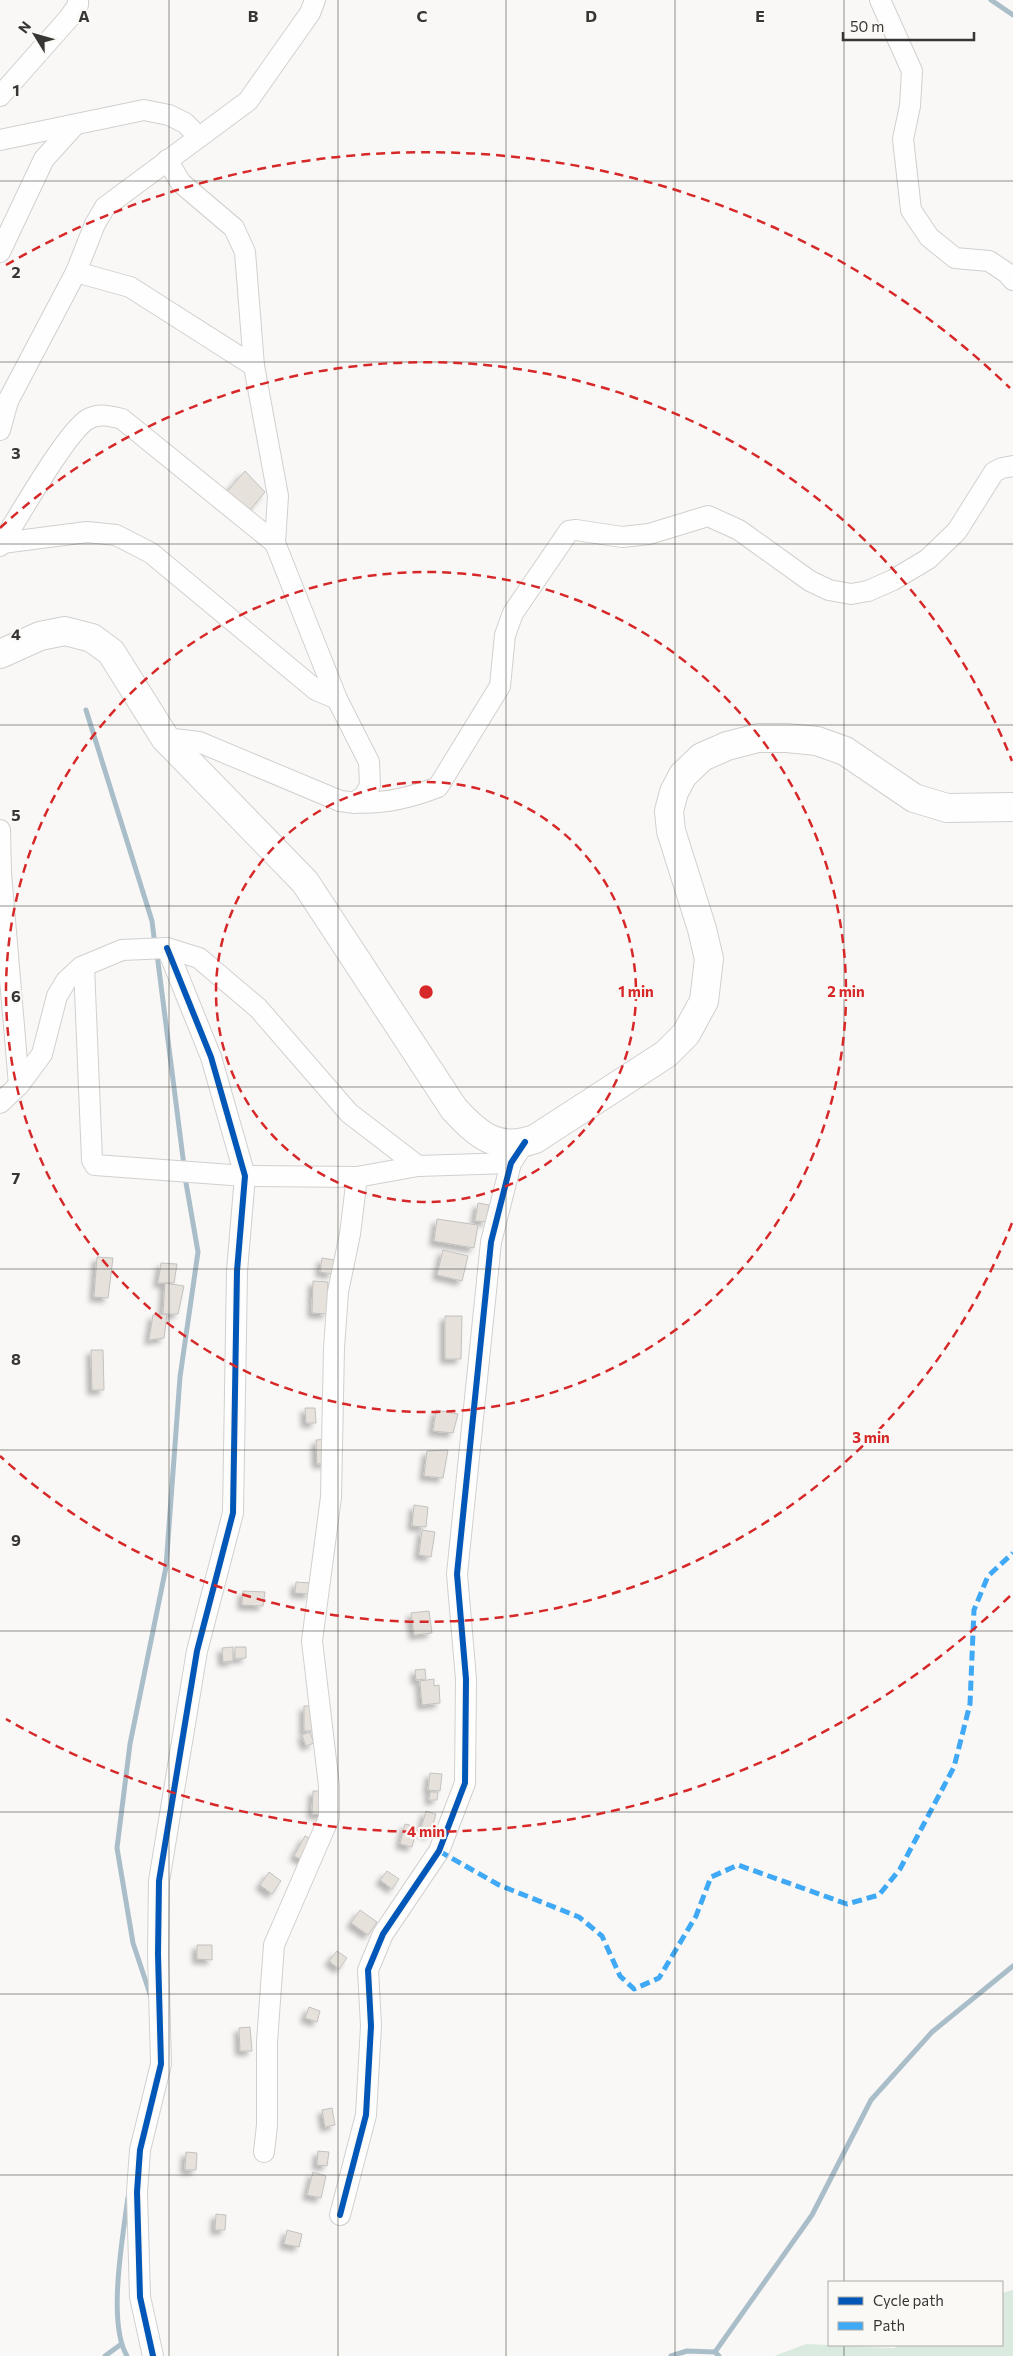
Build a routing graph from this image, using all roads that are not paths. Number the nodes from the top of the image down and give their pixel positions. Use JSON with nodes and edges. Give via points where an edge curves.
{"nodes":[{"id":1,"x":78,"y":0,"type":"edge"},
{"id":2,"x":315,"y":0,"type":"edge"},
{"id":3,"x":880,"y":0,"type":"edge"},
{"id":4,"x":0,"y":96,"type":"edge"},
{"id":5,"x":74,"y":126,"type":"junction"},
{"id":6,"x":199,"y":137,"type":"junction"},
{"id":7,"x":0,"y":140,"type":"edge"},
{"id":8,"x":167,"y":160,"type":"junction"},
{"id":9,"x":0,"y":252,"type":"edge"},
{"id":10,"x":76,"y":272,"type":"junction"},
{"id":11,"x":1013,"y":280,"type":"edge"},
{"id":12,"x":254,"y":366,"type":"junction"},
{"id":13,"x":0,"y":430,"type":"edge"},
{"id":14,"x":1013,"y":466,"type":"edge"},
{"id":15,"x":275,"y":543,"type":"junction"},
{"id":16,"x":1,"y":545,"type":"edge"},
{"id":17,"x":0,"y":654,"type":"edge"},
{"id":18,"x":337,"y":699,"type":"junction"},
{"id":19,"x":165,"y":738,"type":"junction"},
{"id":20,"x":354,"y":803,"type":"junction"},
{"id":21,"x":1013,"y":807,"type":"edge"},
{"id":22,"x":0,"y":830,"type":"edge"},
{"id":23,"x":167,"y":948,"type":"junction"},
{"id":24,"x":84,"y":966,"type":"junction"},
{"id":25,"x":19,"y":1085,"type":"junction"},
{"id":26,"x":0,"y":1103,"type":"edge"},
{"id":27,"x":518,"y":1153,"type":"junction"},
{"id":28,"x":418,"y":1166,"type":"junction"},
{"id":29,"x":245,"y":1176,"type":"junction"},
{"id":30,"x":357,"y":1177,"type":"junction"},
{"id":31,"x":264,"y":2152,"type":"dead end"},
{"id":32,"x":340,"y":2215,"type":"dead end"},
{"id":33,"x":153,"y":2356,"type":"edge"}],
"edges":[{"from":1,"to":4,"type":"street","via":[[69,18]]},
{"from":2,"to":6,"type":"street","via":[[310,13],[248,101]]},
{"from":3,"to":11,"type":"street","via":[[912,71],[910,106],[903,139],[911,210],[929,237],[955,258],[989,261]]},
{"from":5,"to":6,"type":"street","via":[[144,110],[169,114],[185,123]]},
{"from":5,"to":7,"type":"street"},
{"from":5,"to":9,"type":"street","via":[[44,159]]},
{"from":6,"to":8,"type":"street"},
{"from":8,"to":10,"type":"street","via":[[105,207]]},
{"from":8,"to":12,"type":"street","via":[[181,183],[234,228],[246,252]]},
{"from":10,"to":12,"type":"street","via":[[130,287]]},
{"from":10,"to":13,"type":"street","via":[[8,401]]},
{"from":12,"to":15,"type":"street","via":[[278,496]]},
{"from":14,"to":20,"type":"street","via":[[994,472],[958,531],[928,559],[893,580],[868,591],[851,594],[829,590],[810,581],[739,530],[708,516],[649,534],[622,537],[570,531],[513,613],[505,635],[500,686],[438,787],[398,799]]},
{"from":15,"to":16,"type":"street","via":[[122,419],[102,415],[88,419],[70,436]]},
{"from":15,"to":18,"type":"street"},
{"from":16,"to":18,"type":"street","via":[[87,532],[116,535],[151,552],[316,690]]},
{"from":17,"to":19,"type":"main road","via":[[40,636],[65,631],[92,638],[112,652]]},
{"from":18,"to":20,"type":"street","via":[[369,762],[370,786]]},
{"from":19,"to":20,"type":"street","via":[[199,742],[340,801]]},
{"from":19,"to":27,"type":"main road","via":[[305,882],[454,1109],[468,1125]]},
{"from":21,"to":27,"type":"main road","via":[[947,808],[914,798],[846,751],[817,741],[758,738],[702,757],[683,775],[669,810],[671,830],[709,959],[704,1001],[686,1034],[666,1054]]},
{"from":22,"to":25,"type":"street"},
{"from":23,"to":24,"type":"street","via":[[122,950]]},
{"from":23,"to":28,"type":"street","via":[[199,958],[258,1008],[349,1113]]},
{"from":23,"to":29,"type":"street","via":[[211,1057]]},
{"from":24,"to":25,"type":"street","via":[[66,981],[57,996],[42,1054]]},
{"from":24,"to":29,"type":"street","via":[[92,1160],[95,1165]]},
{"from":25,"to":26,"type":"street"},
{"from":27,"to":28,"type":"street"},
{"from":27,"to":32,"type":"street","via":[[491,1242],[457,1574],[466,1679],[465,1783],[439,1850],[383,1934],[368,1970],[371,2026],[366,2116]]},
{"from":28,"to":30,"type":"street"},
{"from":29,"to":30,"type":"street"},
{"from":29,"to":33,"type":"street","via":[[237,1271],[233,1513],[197,1651],[159,1881],[161,2064],[140,2150],[137,2192],[140,2297]]},
{"from":30,"to":31,"type":"street","via":[[338,1292],[331,1497],[312,1641],[329,1786],[329,1818],[274,1945]]}]}
